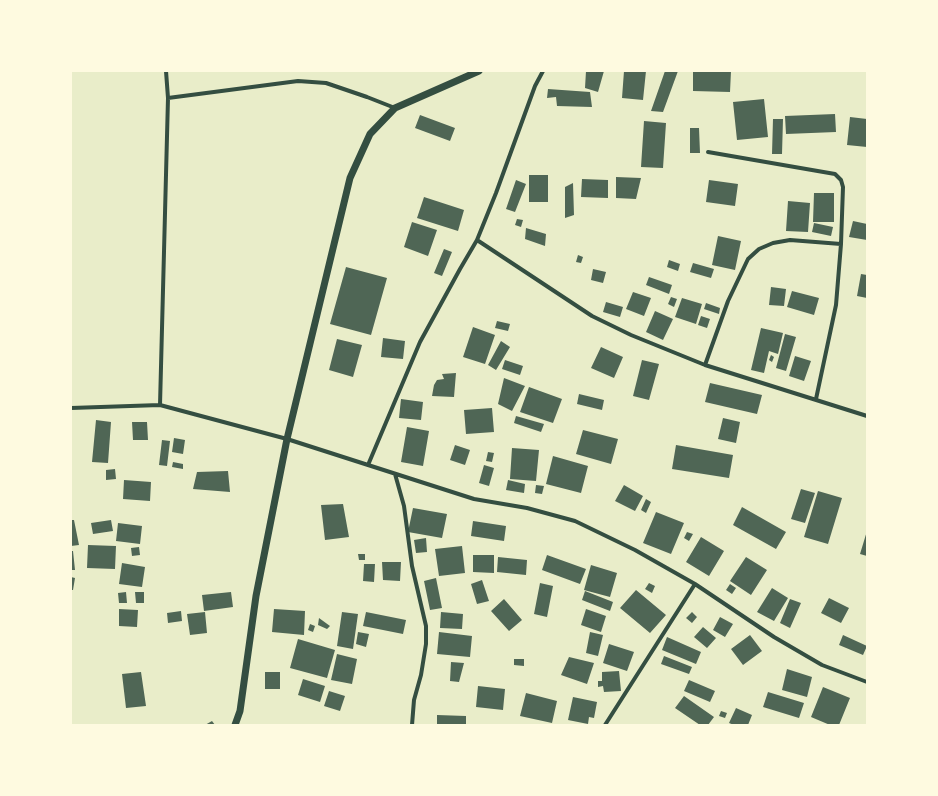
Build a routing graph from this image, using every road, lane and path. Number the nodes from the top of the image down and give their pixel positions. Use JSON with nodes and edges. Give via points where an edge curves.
{"nodes":[{"id":1,"x":166,"y":71,"type":"edge"},
{"id":2,"x":479,"y":71,"type":"edge"},
{"id":3,"x":543,"y":71,"type":"edge"},
{"id":4,"x":168,"y":98,"type":"junction"},
{"id":5,"x":395,"y":108,"type":"junction"},
{"id":6,"x":708,"y":152,"type":"dead end"},
{"id":7,"x":477,"y":240,"type":"junction"},
{"id":8,"x":841,"y":244,"type":"junction"},
{"id":9,"x":706,"y":365,"type":"junction"},
{"id":10,"x":816,"y":399,"type":"junction"},
{"id":11,"x":160,"y":405,"type":"junction"},
{"id":12,"x":71,"y":408,"type":"edge"},
{"id":13,"x":867,"y":416,"type":"edge"},
{"id":14,"x":287,"y":439,"type":"junction"},
{"id":15,"x":368,"y":466,"type":"junction"},
{"id":16,"x":395,"y":474,"type":"junction"},
{"id":17,"x":695,"y":584,"type":"junction"},
{"id":18,"x":867,"y":682,"type":"edge"},
{"id":19,"x":235,"y":725,"type":"edge"},
{"id":20,"x":412,"y":725,"type":"edge"},
{"id":21,"x":605,"y":725,"type":"edge"}],
"edges":[{"from":1,"to":4,"type":"street"},
{"from":2,"to":5,"type":"street"},
{"from":3,"to":7,"type":"street"},
{"from":4,"to":5,"type":"street","via":[[298,81],[326,83]]},
{"from":4,"to":11,"type":"street"},
{"from":5,"to":14,"type":"street","via":[[370,134],[350,178]]},
{"from":6,"to":8,"type":"street","via":[[835,174],[843,187]]},
{"from":7,"to":9,"type":"street","via":[[592,316],[631,335]]},
{"from":7,"to":15,"type":"street","via":[[420,342]]},
{"from":8,"to":9,"type":"street","via":[[790,240],[759,249],[748,260],[728,301]]},
{"from":8,"to":10,"type":"street","via":[[836,305]]},
{"from":9,"to":10,"type":"street"},
{"from":10,"to":13,"type":"street"},
{"from":11,"to":12,"type":"street"},
{"from":11,"to":14,"type":"street"},
{"from":14,"to":15,"type":"street"},
{"from":14,"to":19,"type":"street","via":[[256,596],[240,711]]},
{"from":15,"to":16,"type":"street"},
{"from":16,"to":17,"type":"street","via":[[474,499],[527,508],[575,521],[635,550]]},
{"from":16,"to":20,"type":"street","via":[[404,506],[412,566],[426,626],[426,644],[414,700]]},
{"from":17,"to":18,"type":"street","via":[[774,637],[822,665]]},
{"from":17,"to":21,"type":"street"}]}
